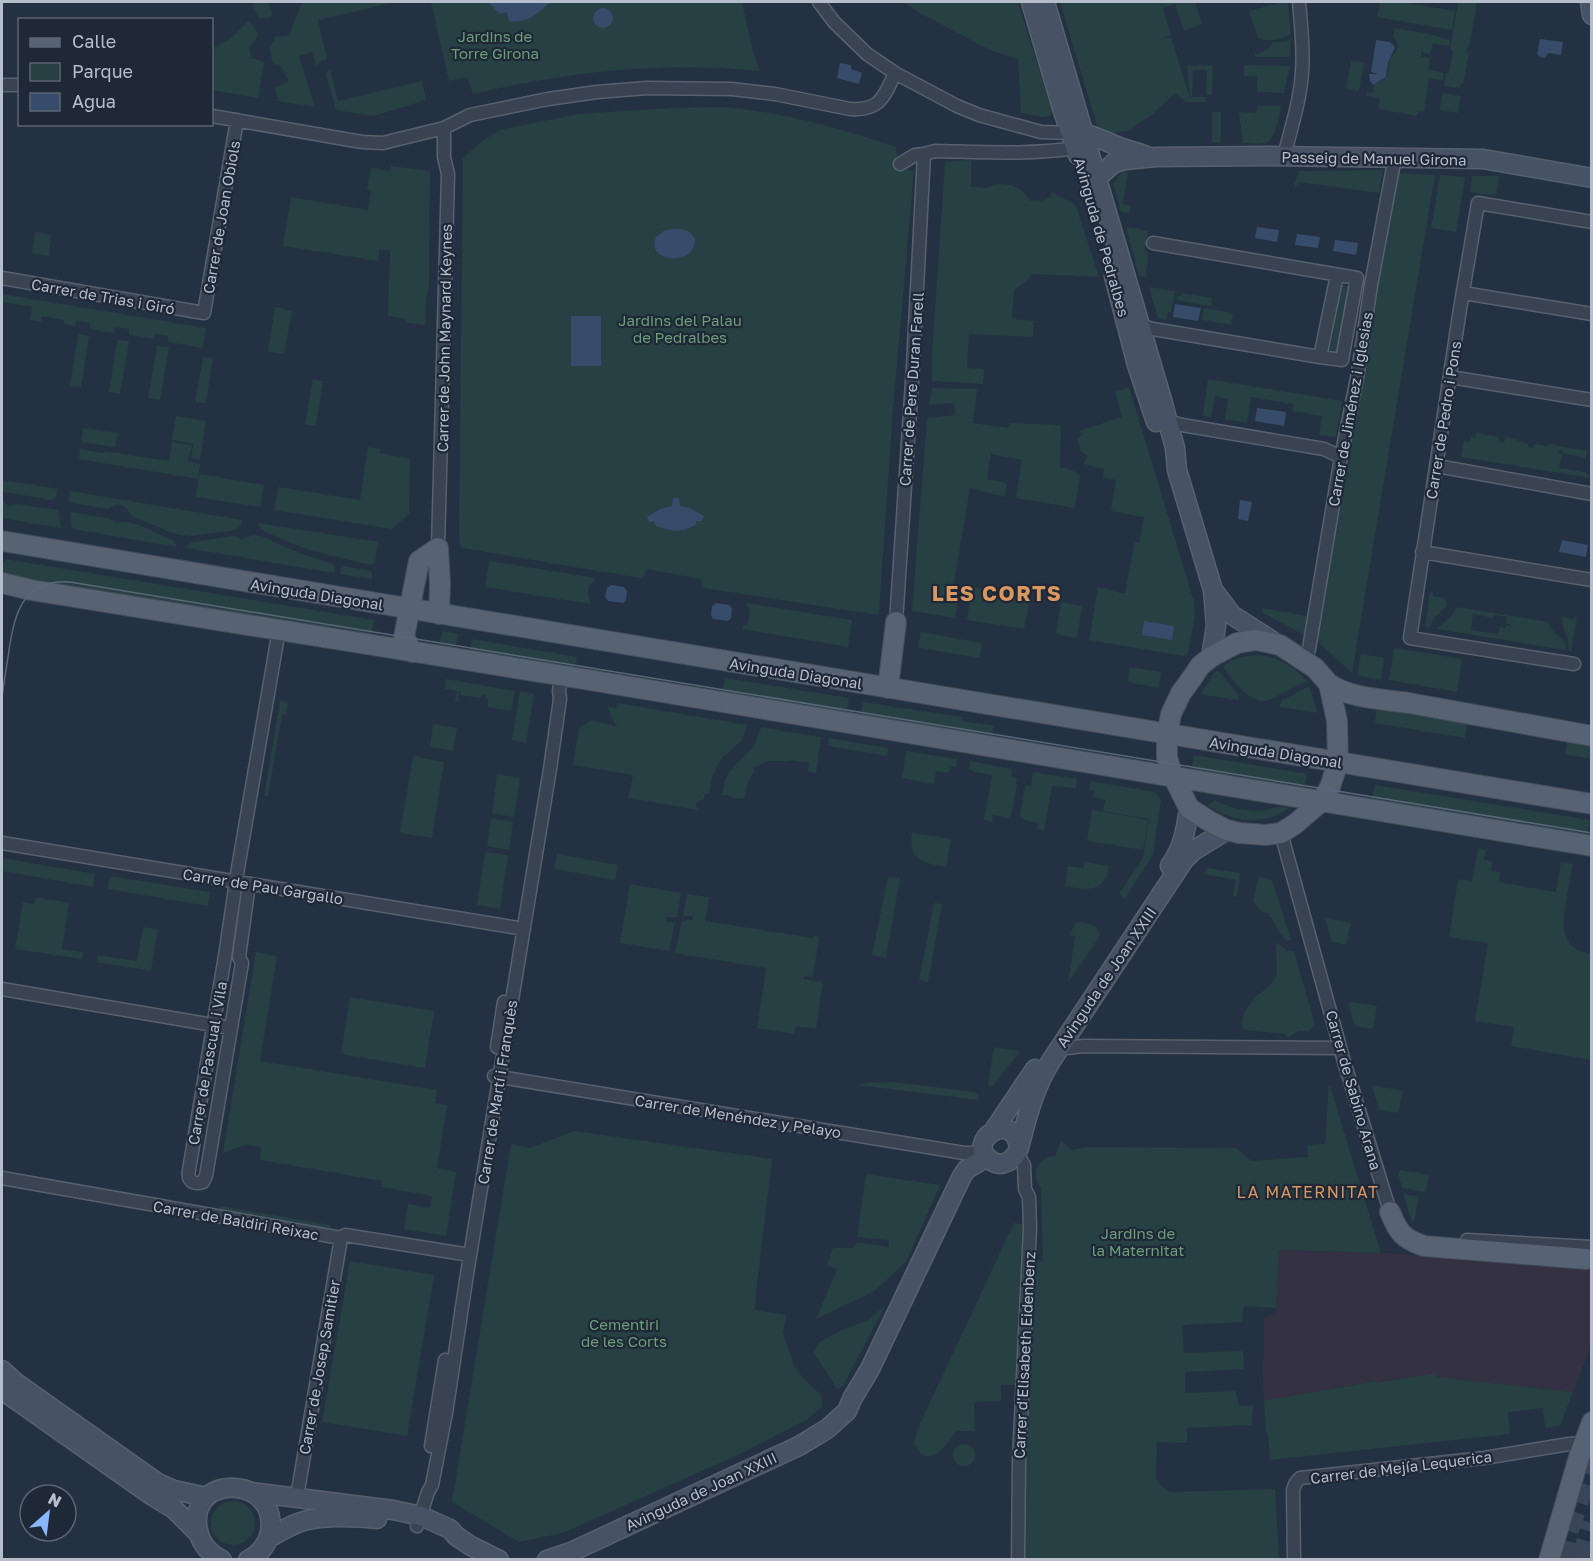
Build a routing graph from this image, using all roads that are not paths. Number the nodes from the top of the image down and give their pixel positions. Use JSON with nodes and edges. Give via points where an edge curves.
{"nodes":[{"id":1,"x":819,"y":2,"type":"edge"},
{"id":2,"x":1032,"y":2,"type":"edge"},
{"id":3,"x":1046,"y":2,"type":"edge"},
{"id":4,"x":1299,"y":2,"type":"edge"},
{"id":5,"x":1590,"y":2,"type":"edge"},
{"id":6,"x":1592,"y":15,"type":"edge"},
{"id":7,"x":895,"y":73,"type":"junction"},
{"id":8,"x":18,"y":85,"type":"edge"},
{"id":9,"x":2,"y":86,"type":"edge"},
{"id":10,"x":213,"y":116,"type":"edge"},
{"id":11,"x":237,"y":120,"type":"junction"},
{"id":12,"x":444,"y":128,"type":"junction"},
{"id":13,"x":1082,"y":137,"type":"junction"},
{"id":14,"x":924,"y":154,"type":"junction"},
{"id":15,"x":1284,"y":156,"type":"junction"},
{"id":16,"x":1156,"y":157,"type":"junction"},
{"id":17,"x":1395,"y":158,"type":"junction"},
{"id":18,"x":900,"y":164,"type":"dead end"},
{"id":19,"x":1592,"y":178,"type":"edge"},
{"id":20,"x":1093,"y":182,"type":"junction"},
{"id":21,"x":1592,"y":222,"type":"edge"},
{"id":22,"x":1153,"y":243,"type":"dead end"},
{"id":23,"x":1337,"y":275,"type":"junction"},
{"id":24,"x":2,"y":278,"type":"edge"},
{"id":25,"x":1463,"y":293,"type":"junction"},
{"id":26,"x":204,"y":314,"type":"joint"},
{"id":27,"x":1592,"y":314,"type":"edge"},
{"id":28,"x":1133,"y":324,"type":"junction"},
{"id":29,"x":1320,"y":357,"type":"junction"},
{"id":30,"x":1450,"y":376,"type":"junction"},
{"id":31,"x":1592,"y":400,"type":"edge"},
{"id":32,"x":1161,"y":419,"type":"junction"},
{"id":33,"x":1341,"y":457,"type":"junction"},
{"id":34,"x":1437,"y":466,"type":"junction"},
{"id":35,"x":1592,"y":494,"type":"edge"},
{"id":36,"x":2,"y":542,"type":"edge"},
{"id":37,"x":438,"y":549,"type":"junction"},
{"id":38,"x":1422,"y":552,"type":"junction"},
{"id":39,"x":1592,"y":580,"type":"edge"},
{"id":40,"x":2,"y":584,"type":"edge"},
{"id":41,"x":1213,"y":590,"type":"junction"},
{"id":42,"x":410,"y":609,"type":"junction"},
{"id":43,"x":439,"y":614,"type":"junction"},
{"id":44,"x":896,"y":622,"type":"joint"},
{"id":45,"x":279,"y":630,"type":"junction"},
{"id":46,"x":1280,"y":645,"type":"junction"},
{"id":47,"x":412,"y":652,"type":"junction"},
{"id":48,"x":1211,"y":657,"type":"junction"},
{"id":49,"x":1305,"y":660,"type":"junction"},
{"id":50,"x":1574,"y":664,"type":"dead end"},
{"id":51,"x":560,"y":683,"type":"junction"},
{"id":52,"x":1329,"y":684,"type":"junction"},
{"id":53,"x":888,"y":688,"type":"junction"},
{"id":54,"x":1167,"y":734,"type":"junction"},
{"id":55,"x":1592,"y":736,"type":"edge"},
{"id":56,"x":1338,"y":762,"type":"junction"},
{"id":57,"x":1173,"y":776,"type":"junction"},
{"id":58,"x":1322,"y":801,"type":"junction"},
{"id":59,"x":1592,"y":804,"type":"edge"},
{"id":60,"x":1189,"y":808,"type":"junction"},
{"id":61,"x":1227,"y":830,"type":"junction"},
{"id":62,"x":1281,"y":833,"type":"junction"},
{"id":63,"x":2,"y":843,"type":"edge"},
{"id":64,"x":1592,"y":846,"type":"edge"},
{"id":65,"x":236,"y":882,"type":"junction"},
{"id":66,"x":249,"y":884,"type":"junction"},
{"id":67,"x":520,"y":929,"type":"junction"},
{"id":68,"x":225,"y":956,"type":"junction"},
{"id":69,"x":239,"y":957,"type":"junction"},
{"id":70,"x":2,"y":989,"type":"edge"},
{"id":71,"x":213,"y":1025,"type":"junction"},
{"id":72,"x":231,"y":1028,"type":"junction"},
{"id":73,"x":1340,"y":1048,"type":"junction"},
{"id":74,"x":1058,"y":1049,"type":"junction"},
{"id":75,"x":496,"y":1076,"type":"junction"},
{"id":76,"x":994,"y":1130,"type":"junction"},
{"id":77,"x":1018,"y":1150,"type":"junction"},
{"id":78,"x":987,"y":1157,"type":"junction"},
{"id":79,"x":2,"y":1178,"type":"edge"},
{"id":80,"x":1390,"y":1212,"type":"joint"},
{"id":81,"x":341,"y":1238,"type":"junction"},
{"id":82,"x":1589,"y":1253,"type":"edge"},
{"id":83,"x":467,"y":1254,"type":"junction"},
{"id":84,"x":2,"y":1370,"type":"edge"},
{"id":85,"x":2,"y":1390,"type":"edge"},
{"id":86,"x":847,"y":1411,"type":"junction"},
{"id":87,"x":1592,"y":1422,"type":"edge"},
{"id":88,"x":1588,"y":1443,"type":"edge"},
{"id":89,"x":251,"y":1492,"type":"junction"},
{"id":90,"x":206,"y":1497,"type":"junction"},
{"id":91,"x":297,"y":1497,"type":"junction"},
{"id":92,"x":419,"y":1521,"type":"junction"},
{"id":93,"x":269,"y":1538,"type":"junction"},
{"id":94,"x":204,"y":1547,"type":"edge"},
{"id":95,"x":222,"y":1560,"type":"edge"},
{"id":96,"x":248,"y":1560,"type":"edge"},
{"id":97,"x":499,"y":1560,"type":"edge"},
{"id":98,"x":547,"y":1560,"type":"edge"},
{"id":99,"x":1018,"y":1560,"type":"edge"},
{"id":100,"x":1294,"y":1560,"type":"edge"},
{"id":101,"x":1550,"y":1560,"type":"edge"}],
"edges":[{"from":1,"to":7,"type":"street","via":[[867,54]]},
{"from":2,"to":13,"type":"street","name":"Avinguda de Pedralbes","via":[[1062,108]]},
{"from":3,"to":13,"type":"street","name":"Avinguda de Pedralbes"},
{"from":4,"to":15,"type":"street","via":[[1302,74]]},
{"from":5,"to":6,"type":"street"},
{"from":7,"to":12,"type":"street","via":[[879,103],[860,110],[732,89],[646,88],[519,104],[470,115]]},
{"from":7,"to":13,"type":"street","via":[[979,115],[1041,132]]},
{"from":8,"to":9,"type":"street"},
{"from":10,"to":11,"type":"street"},
{"from":11,"to":12,"type":"street","via":[[362,142],[383,142]]},
{"from":11,"to":26,"type":"street","name":"Carrer de Joan Obiols"},
{"from":12,"to":37,"type":"street","name":"Carrer de John Maynard Keynes","via":[[448,174]]},
{"from":13,"to":14,"type":"street","via":[[1046,152]]},
{"from":13,"to":16,"type":"street"},
{"from":13,"to":20,"type":"street","name":"Avinguda de Pedralbes"},
{"from":13,"to":20,"type":"street","via":[[1101,142],[1106,158]]},
{"from":14,"to":18,"type":"street"},
{"from":14,"to":44,"type":"street","name":"Carrer de Pere Duran Farell"},
{"from":15,"to":16,"type":"street","name":"Passeig de Manuel Girona"},
{"from":15,"to":17,"type":"street","name":"Passeig de Manuel Girona"},
{"from":16,"to":20,"type":"street","via":[[1114,164]]},
{"from":17,"to":19,"type":"street","name":"Passeig de Manuel Girona","via":[[1483,159]]},
{"from":17,"to":33,"type":"street","name":"Carrer de Jiménez i Iglesias"},
{"from":20,"to":28,"type":"street","name":"Avinguda de Pedralbes","via":[[1104,240]]},
{"from":21,"to":25,"type":"street","name":"Carrer de Pedro i Pons","via":[[1478,203]]},
{"from":22,"to":23,"type":"street"},
{"from":23,"to":29,"type":"street"},
{"from":23,"to":29,"type":"street","via":[[1357,278],[1342,360]]},
{"from":24,"to":26,"type":"street","name":"Carrer de Trias i Giró"},
{"from":25,"to":27,"type":"street"},
{"from":25,"to":30,"type":"street","name":"Carrer de Pedro i Pons"},
{"from":28,"to":29,"type":"street"},
{"from":28,"to":32,"type":"street","name":"Avinguda de Pedralbes","via":[[1137,365]]},
{"from":30,"to":31,"type":"street"},
{"from":30,"to":34,"type":"street","name":"Carrer de Pedro i Pons"},
{"from":32,"to":33,"type":"street","via":[[1324,449]]},
{"from":32,"to":41,"type":"street","name":"Avinguda de Pedralbes","via":[[1165,454],[1178,470]]},
{"from":33,"to":49,"type":"street","name":"Carrer de Jiménez i Iglesias","via":[[1310,649]]},
{"from":34,"to":35,"type":"street"},
{"from":34,"to":38,"type":"street","name":"Carrer de Pedro i Pons"},
{"from":36,"to":42,"type":"main road","name":"Avinguda Diagonal"},
{"from":37,"to":42,"type":"main road","via":[[419,561]]},
{"from":37,"to":43,"type":"main road"},
{"from":38,"to":39,"type":"street"},
{"from":38,"to":50,"type":"street","name":"Carrer de Pedro i Pons","via":[[1410,638]]},
{"from":40,"to":45,"type":"main road"},
{"from":41,"to":46,"type":"street","name":"Avinguda de Pedralbes","via":[[1232,615]]},
{"from":41,"to":48,"type":"street","name":"Avinguda de Pedralbes","via":[[1216,626]]},
{"from":42,"to":43,"type":"main road","name":"Avinguda Diagonal"},
{"from":42,"to":47,"type":"main road","via":[[404,637]]},
{"from":43,"to":53,"type":"main road","name":"Avinguda Diagonal"},
{"from":44,"to":53,"type":"main road"},
{"from":45,"to":47,"type":"main road"},
{"from":45,"to":65,"type":"street","name":"Carrer de Pascual i Vila"},
{"from":46,"to":48,"type":"main road","via":[[1256,640],[1238,643]]},
{"from":46,"to":49,"type":"main road"},
{"from":47,"to":51,"type":"main road"},
{"from":48,"to":54,"type":"main road","via":[[1181,693]]},
{"from":49,"to":52,"type":"main road"},
{"from":51,"to":57,"type":"main road"},
{"from":51,"to":67,"type":"street","name":"Carrer de Martí i Franquès","via":[[554,699]]},
{"from":52,"to":55,"type":"main road","via":[[1353,695]]},
{"from":52,"to":56,"type":"main road","via":[[1337,721]]},
{"from":53,"to":54,"type":"main road","name":"Avinguda Diagonal"},
{"from":54,"to":56,"type":"main road","name":"Avinguda Diagonal"},
{"from":54,"to":57,"type":"main road","via":[[1167,758]]},
{"from":56,"to":58,"type":"main road"},
{"from":56,"to":59,"type":"main road","name":"Avinguda Diagonal"},
{"from":57,"to":58,"type":"main road"},
{"from":57,"to":60,"type":"main road"},
{"from":58,"to":62,"type":"main road"},
{"from":58,"to":64,"type":"main road"},
{"from":60,"to":61,"type":"main road"},
{"from":60,"to":76,"type":"street","name":"Avinguda de Joan XXIII","via":[[1186,833],[1176,857]]},
{"from":61,"to":62,"type":"main road"},
{"from":61,"to":74,"type":"street","name":"Avinguda de Joan XXIII","via":[[1193,850],[1184,860]]},
{"from":62,"to":73,"type":"street","name":"Carrer de Sabino Arana"},
{"from":63,"to":65,"type":"street","name":"Carrer de Pau Gargallo"},
{"from":65,"to":66,"type":"street","name":"Carrer de Pau Gargallo"},
{"from":65,"to":68,"type":"street","name":"Carrer de Pascual i Vila"},
{"from":66,"to":67,"type":"street","name":"Carrer de Pau Gargallo"},
{"from":66,"to":69,"type":"street","name":"Carrer de Pascual i Vila"},
{"from":67,"to":75,"type":"street","name":"Carrer de Martí i Franquès"},
{"from":68,"to":69,"type":"street"},
{"from":68,"to":71,"type":"street","name":"Carrer de Pascual i Vila"},
{"from":69,"to":72,"type":"street","name":"Carrer de Pascual i Vila","via":[[242,963]]},
{"from":70,"to":71,"type":"street"},
{"from":71,"to":72,"type":"street"},
{"from":71,"to":72,"type":"street","name":"Carrer de Pascual i Vila","via":[[188,1176],[193,1183],[205,1180]]},
{"from":73,"to":74,"type":"street"},
{"from":73,"to":80,"type":"street","name":"Carrer de Sabino Arana"},
{"from":74,"to":77,"type":"street","name":"Avinguda de Joan XXIII","via":[[1035,1092]]},
{"from":75,"to":78,"type":"street","name":"Carrer de Menéndez y Pelayo"},
{"from":75,"to":83,"type":"street","name":"Carrer de Martí i Franquès"},
{"from":76,"to":77,"type":"street","via":[[1005,1129],[1014,1135]]},
{"from":76,"to":78,"type":"street","via":[[985,1139]]},
{"from":77,"to":78,"type":"street","via":[[1004,1164]]},
{"from":77,"to":99,"type":"street","name":"Carrer d'Elisabeth Eidenbenz","via":[[1029,1197],[1030,1227]]},
{"from":78,"to":86,"type":"street","name":"Avinguda de Joan XXIII","via":[[966,1169]]},
{"from":78,"to":86,"type":"street","name":"Avinguda de Joan XXIII","via":[[971,1182],[879,1377],[866,1400],[854,1411]]},
{"from":79,"to":81,"type":"street","name":"Carrer de Baldiri Reixac"},
{"from":80,"to":82,"type":"main road","via":[[1402,1234],[1424,1246]]},
{"from":81,"to":83,"type":"street","name":"Carrer de Baldiri Reixac","via":[[345,1235]]},
{"from":81,"to":91,"type":"street","name":"Carrer de Josep Samitier"},
{"from":83,"to":92,"type":"street","name":"Carrer de Martí i Franquès","via":[[426,1480],[428,1492]]},
{"from":84,"to":90,"type":"street","via":[[158,1483]]},
{"from":85,"to":94,"type":"street","via":[[174,1509]]},
{"from":86,"to":98,"type":"street","name":"Avinguda de Joan XXIII","via":[[799,1446]]},
{"from":87,"to":88,"type":"main road"},
{"from":88,"to":100,"type":"street","name":"Carrer de Mejía Lequerica","via":[[1300,1478],[1293,1490]]},
{"from":88,"to":101,"type":"main road","via":[[1565,1504]]},
{"from":89,"to":90,"type":"street","via":[[226,1488]]},
{"from":89,"to":91,"type":"street"},
{"from":89,"to":93,"type":"street","via":[[267,1510]]},
{"from":90,"to":94,"type":"street","via":[[197,1520]]},
{"from":91,"to":92,"type":"street","via":[[393,1510]]},
{"from":92,"to":93,"type":"street","via":[[310,1519]]},
{"from":92,"to":97,"type":"street","via":[[445,1538],[456,1536]]},
{"from":93,"to":96,"type":"street","via":[[262,1550]]},
{"from":94,"to":95,"type":"street"}]}
